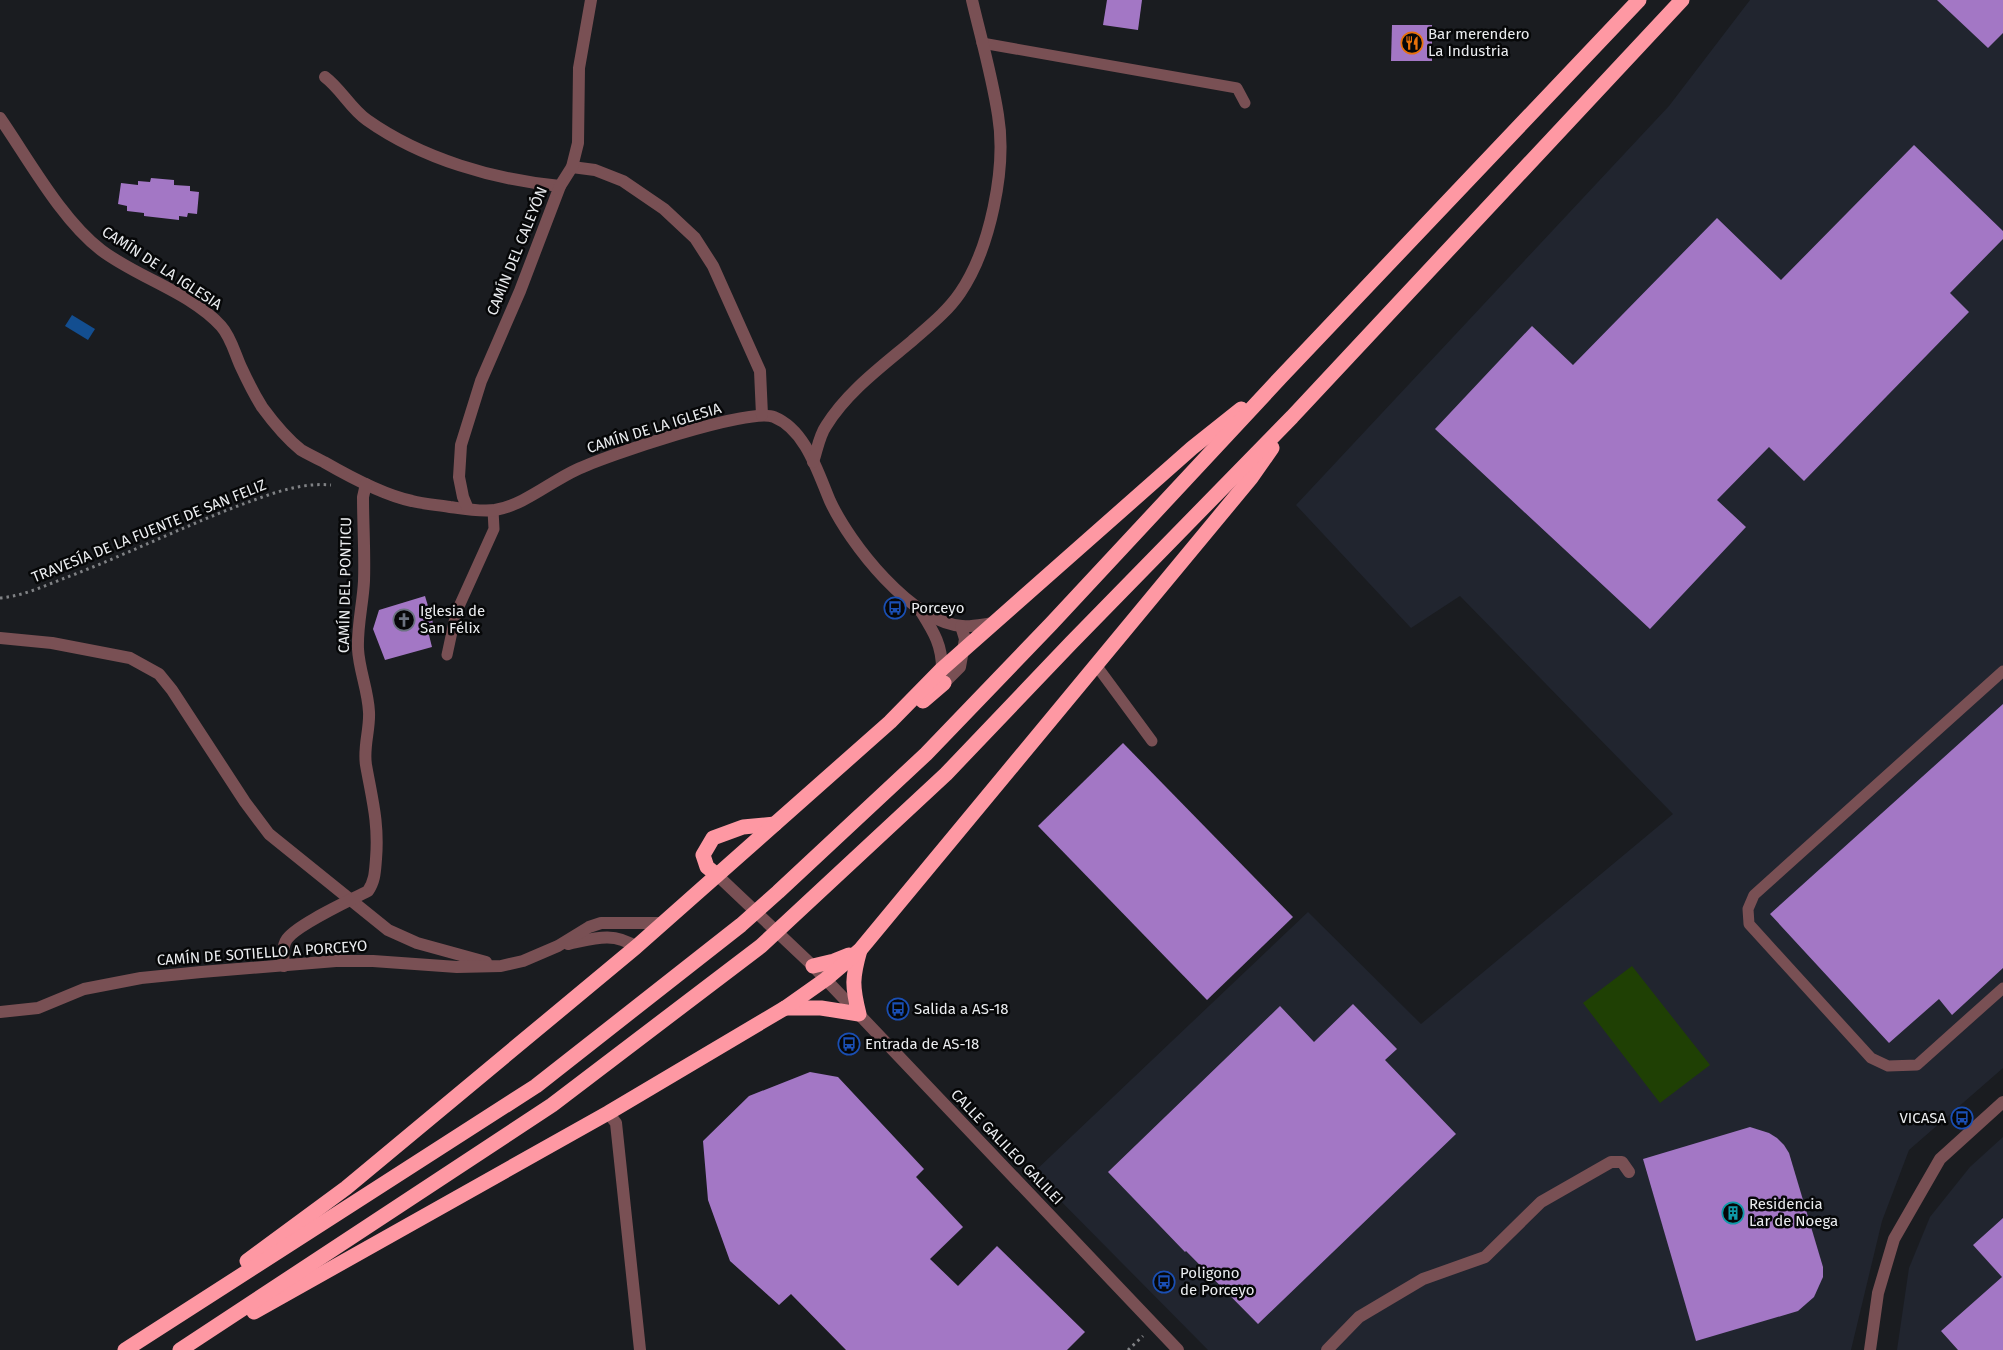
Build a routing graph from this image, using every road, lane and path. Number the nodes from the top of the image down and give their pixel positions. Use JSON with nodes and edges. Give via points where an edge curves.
{"nodes":[{"id":1,"x":590,"y":0,"type":"edge"},
{"id":2,"x":972,"y":0,"type":"edge"},
{"id":3,"x":1639,"y":0,"type":"edge"},
{"id":4,"x":1682,"y":0,"type":"edge"},
{"id":5,"x":982,"y":43,"type":"junction"},
{"id":6,"x":325,"y":77,"type":"dead end"},
{"id":7,"x":1245,"y":104,"type":"dead end"},
{"id":8,"x":0,"y":118,"type":"edge"},
{"id":9,"x":572,"y":166,"type":"junction"},
{"id":10,"x":560,"y":186,"type":"junction"},
{"id":11,"x":1281,"y":377,"type":"junction"},
{"id":12,"x":762,"y":415,"type":"junction"},
{"id":13,"x":1292,"y":417,"type":"junction"},
{"id":14,"x":813,"y":462,"type":"junction"},
{"id":15,"x":366,"y":484,"type":"junction"},
{"id":16,"x":335,"y":485,"type":"dead end"},
{"id":17,"x":468,"y":510,"type":"junction"},
{"id":18,"x":494,"y":510,"type":"junction"},
{"id":19,"x":0,"y":598,"type":"edge"},
{"id":20,"x":918,"y":608,"type":"junction"},
{"id":21,"x":994,"y":623,"type":"junction"},
{"id":22,"x":961,"y":626,"type":"junction"},
{"id":23,"x":0,"y":638,"type":"edge"},
{"id":24,"x":963,"y":650,"type":"junction"},
{"id":25,"x":447,"y":654,"type":"dead end"},
{"id":26,"x":1096,"y":665,"type":"junction"},
{"id":27,"x":2003,"y":671,"type":"edge"},
{"id":28,"x":943,"y":676,"type":"junction"},
{"id":29,"x":1152,"y":741,"type":"dead end"},
{"id":30,"x":774,"y":824,"type":"junction"},
{"id":31,"x":717,"y":875,"type":"junction"},
{"id":32,"x":351,"y":900,"type":"junction"},
{"id":33,"x":662,"y":924,"type":"junction"},
{"id":34,"x":558,"y":946,"type":"junction"},
{"id":35,"x":636,"y":947,"type":"junction"},
{"id":36,"x":860,"y":950,"type":"junction"},
{"id":37,"x":284,"y":966,"type":"junction"},
{"id":38,"x":501,"y":966,"type":"junction"},
{"id":39,"x":813,"y":966,"type":"junction"},
{"id":40,"x":826,"y":979,"type":"junction"},
{"id":41,"x":2003,"y":988,"type":"edge"},
{"id":42,"x":785,"y":1008,"type":"junction"},
{"id":43,"x":0,"y":1012,"type":"edge"},
{"id":44,"x":859,"y":1014,"type":"junction"},
{"id":45,"x":2003,"y":1102,"type":"edge"},
{"id":46,"x":608,"y":1113,"type":"junction"},
{"id":47,"x":1630,"y":1172,"type":"dead end"},
{"id":48,"x":1143,"y":1336,"type":"dead end"},
{"id":49,"x":125,"y":1350,"type":"edge"},
{"id":50,"x":180,"y":1350,"type":"edge"},
{"id":51,"x":187,"y":1350,"type":"edge"},
{"id":52,"x":640,"y":1350,"type":"edge"},
{"id":53,"x":1128,"y":1350,"type":"edge"},
{"id":54,"x":1178,"y":1350,"type":"edge"},
{"id":55,"x":1327,"y":1350,"type":"edge"},
{"id":56,"x":1870,"y":1350,"type":"edge"}],
"edges":[{"from":1,"to":9,"type":"street","name":"CAMÍN DEL CALEYÓN","via":[[578,68],[578,143]]},
{"from":2,"to":5,"type":"street"},
{"from":3,"to":11,"type":"highway"},
{"from":4,"to":13,"type":"highway"},
{"from":5,"to":7,"type":"lane","via":[[1237,88]]},
{"from":5,"to":14,"type":"street","via":[[999,115],[1000,144],[998,191],[984,242],[961,293],[945,312],[849,396],[825,427]]},
{"from":6,"to":10,"type":"street","via":[[366,119],[397,139],[460,166],[529,184]]},
{"from":8,"to":15,"type":"street","name":"CAMÍN DE LA IGLESIA","via":[[84,236],[104,252],[200,308],[222,327],[245,377],[280,430],[301,450]]},
{"from":9,"to":10,"type":"street","name":"CAMÍN DEL CALEYÓN"},
{"from":9,"to":12,"type":"street","via":[[595,170],[623,181],[664,209],[695,238],[713,266],[760,371]]},
{"from":10,"to":17,"type":"street","name":"CAMÍN DEL CALEYÓN","via":[[481,381],[461,446],[459,477]]},
{"from":11,"to":21,"type":"highway","via":[[1192,448]]},
{"from":11,"to":49,"type":"highway","via":[[926,754],[742,925],[536,1086]]},
{"from":12,"to":14,"type":"street","via":[[776,418],[791,430]]},
{"from":12,"to":18,"type":"street","name":"CAMÍN DE LA IGLESIA","via":[[682,433],[611,455],[509,506]]},
{"from":13,"to":26,"type":"highway","via":[[1251,478]]},
{"from":13,"to":50,"type":"highway","via":[[946,774],[761,946],[552,1105]]},
{"from":14,"to":20,"type":"street","via":[[846,531],[871,565]]},
{"from":15,"to":17,"type":"street","name":"CAMÍN DE LA IGLESIA","via":[[409,501]]},
{"from":15,"to":32,"type":"street","name":"CAMÍN DEL PONTICU","via":[[363,497],[364,580],[358,651],[367,691],[366,763],[378,834],[373,884],[368,891]]},
{"from":16,"to":19,"type":"path","name":"TRAVESÍA DE LA FUENTE DE SAN FELIZ","via":[[286,489],[204,519],[88,569],[16,596]]},
{"from":17,"to":18,"type":"street","name":"CAMÍN DE LA IGLESIA"},
{"from":18,"to":25,"type":"lane","via":[[494,529],[456,613]]},
{"from":20,"to":22,"type":"street"},
{"from":20,"to":28,"type":"street","via":[[942,653]]},
{"from":21,"to":22,"type":"street"},
{"from":21,"to":24,"type":"highway"},
{"from":22,"to":24,"type":"street","via":[[965,639]]},
{"from":23,"to":32,"type":"street","via":[[52,643],[130,658],[159,674],[269,834]]},
{"from":24,"to":28,"type":"highway"},
{"from":26,"to":29,"type":"lane"},
{"from":26,"to":36,"type":"highway"},
{"from":27,"to":41,"type":"lane","via":[[1754,894],[1748,909],[1749,924],[1871,1058],[1888,1066],[1917,1065]]},
{"from":28,"to":30,"type":"highway","via":[[926,700],[890,722]]},
{"from":30,"to":31,"type":"highway"},
{"from":30,"to":31,"type":"highway","via":[[743,827],[713,838],[703,855],[707,866]]},
{"from":31,"to":33,"type":"highway"},
{"from":31,"to":39,"type":"street","name":"CALLE GALILEO GALILEI"},
{"from":32,"to":37,"type":"street","name":"CAMÍN DEL PONTICU","via":[[302,925],[286,940]]},
{"from":32,"to":38,"type":"street","via":[[388,930],[417,943]]},
{"from":33,"to":34,"type":"street","name":"CAMÍN DE SOTIELLO A PORCEYO","via":[[600,924]]},
{"from":33,"to":35,"type":"highway"},
{"from":34,"to":35,"type":"street","name":"CAMÍN DE SOTIELLO A PORCEYO","via":[[602,937],[625,940]]},
{"from":34,"to":38,"type":"street","name":"CAMÍN DE SOTIELLO A PORCEYO"},
{"from":35,"to":49,"type":"highway","via":[[346,1188]]},
{"from":36,"to":39,"type":"highway"},
{"from":36,"to":40,"type":"highway"},
{"from":36,"to":44,"type":"highway","via":[[853,990]]},
{"from":37,"to":38,"type":"street","name":"CAMÍN DE SOTIELLO A PORCEYO","via":[[373,961],[457,967]]},
{"from":37,"to":43,"type":"street","name":"CAMÍN DE SOTIELLO A PORCEYO","via":[[141,978],[84,989],[38,1008]]},
{"from":39,"to":40,"type":"street","name":"CALLE GALILEO GALILEI"},
{"from":40,"to":42,"type":"highway"},
{"from":40,"to":44,"type":"street","name":"CALLE GALILEO GALILEI"},
{"from":42,"to":44,"type":"highway","via":[[821,1008]]},
{"from":42,"to":46,"type":"highway"},
{"from":44,"to":54,"type":"street","name":"CALLE GALILEO GALILEI"},
{"from":45,"to":56,"type":"street","via":[[1940,1159],[1894,1239],[1878,1293]]},
{"from":46,"to":51,"type":"highway"},
{"from":46,"to":52,"type":"street","via":[[616,1123]]},
{"from":47,"to":55,"type":"street","via":[[1622,1162],[1611,1162],[1541,1202],[1484,1257],[1423,1279],[1359,1317]]},
{"from":48,"to":53,"type":"path"}]}
